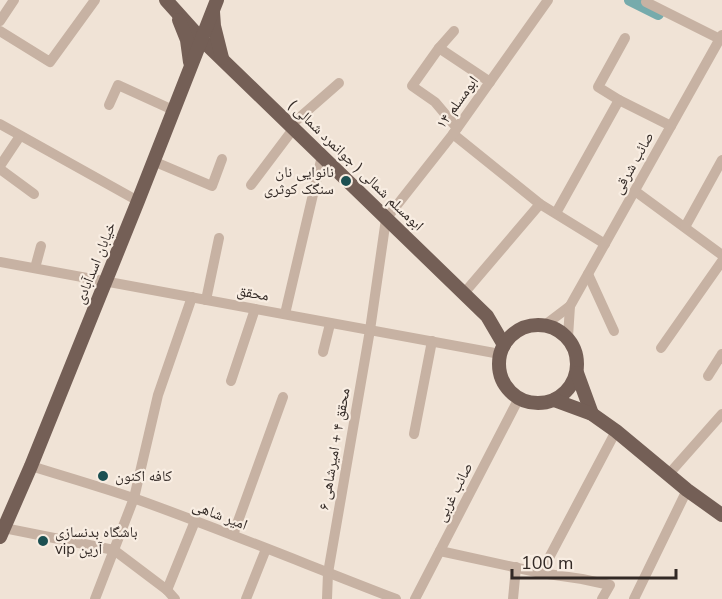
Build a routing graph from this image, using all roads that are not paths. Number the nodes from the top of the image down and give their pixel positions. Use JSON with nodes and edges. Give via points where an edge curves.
{"nodes":[{"id":1,"x":14,"y":0,"type":"edge"},
{"id":2,"x":95,"y":0,"type":"edge"},
{"id":3,"x":548,"y":0,"type":"edge"},
{"id":4,"x":646,"y":2,"type":"dead end"},
{"id":5,"x":170,"y":5,"type":"edge"},
{"id":6,"x":214,"y":5,"type":"edge"},
{"id":7,"x":0,"y":21,"type":"edge"},
{"id":8,"x":0,"y":31,"type":"edge"},
{"id":9,"x":454,"y":31,"type":"dead end"},
{"id":10,"x":625,"y":38,"type":"dead end"},
{"id":11,"x":721,"y":38,"type":"edge"},
{"id":12,"x":201,"y":39,"type":"junction"},
{"id":13,"x":439,"y":48,"type":"junction"},
{"id":14,"x":718,"y":53,"type":"edge"},
{"id":15,"x":223,"y":60,"type":"junction"},
{"id":16,"x":190,"y":66,"type":"junction"},
{"id":17,"x":490,"y":82,"type":"junction"},
{"id":18,"x":339,"y":83,"type":"dead end"},
{"id":19,"x":620,"y":100,"type":"junction"},
{"id":20,"x":109,"y":105,"type":"dead end"},
{"id":21,"x":173,"y":110,"type":"junction"},
{"id":22,"x":0,"y":124,"type":"edge"},
{"id":23,"x":671,"y":126,"type":"junction"},
{"id":24,"x":293,"y":127,"type":"junction"},
{"id":25,"x":455,"y":131,"type":"junction"},
{"id":26,"x":20,"y":136,"type":"junction"},
{"id":27,"x":322,"y":156,"type":"junction"},
{"id":28,"x":222,"y":159,"type":"dead end"},
{"id":29,"x":722,"y":160,"type":"edge"},
{"id":30,"x":153,"y":161,"type":"junction"},
{"id":31,"x":0,"y":167,"type":"edge"},
{"id":32,"x":251,"y":185,"type":"dead end"},
{"id":33,"x":635,"y":191,"type":"junction"},
{"id":34,"x":34,"y":194,"type":"dead end"},
{"id":35,"x":138,"y":201,"type":"junction"},
{"id":36,"x":540,"y":204,"type":"junction"},
{"id":37,"x":556,"y":213,"type":"junction"},
{"id":38,"x":386,"y":219,"type":"junction"},
{"id":39,"x":685,"y":227,"type":"junction"},
{"id":40,"x":219,"y":238,"type":"dead end"},
{"id":41,"x":605,"y":244,"type":"junction"},
{"id":42,"x":41,"y":246,"type":"dead end"},
{"id":43,"x":722,"y":255,"type":"edge"},
{"id":44,"x":722,"y":261,"type":"edge"},
{"id":45,"x":0,"y":262,"type":"edge"},
{"id":46,"x":35,"y":268,"type":"junction"},
{"id":47,"x":588,"y":274,"type":"junction"},
{"id":48,"x":105,"y":281,"type":"junction"},
{"id":49,"x":465,"y":292,"type":"junction"},
{"id":50,"x":192,"y":297,"type":"junction"},
{"id":51,"x":206,"y":300,"type":"junction"},
{"id":52,"x":570,"y":306,"type":"junction"},
{"id":53,"x":255,"y":309,"type":"junction"},
{"id":54,"x":285,"y":314,"type":"junction"},
{"id":55,"x":487,"y":315,"type":"junction"},
{"id":56,"x":330,"y":324,"type":"junction"},
{"id":57,"x":545,"y":325,"type":"junction"},
{"id":58,"x":370,"y":330,"type":"junction"},
{"id":59,"x":519,"y":330,"type":"junction"},
{"id":60,"x":614,"y":331,"type":"dead end"},
{"id":61,"x":568,"y":337,"type":"junction"},
{"id":62,"x":432,"y":341,"type":"junction"},
{"id":63,"x":661,"y":348,"type":"dead end"},
{"id":64,"x":502,"y":350,"type":"junction"},
{"id":65,"x":323,"y":352,"type":"dead end"},
{"id":66,"x":722,"y":354,"type":"edge"},
{"id":67,"x":577,"y":373,"type":"junction"},
{"id":68,"x":708,"y":376,"type":"dead end"},
{"id":69,"x":231,"y":381,"type":"dead end"},
{"id":70,"x":283,"y":397,"type":"dead end"},
{"id":71,"x":519,"y":398,"type":"junction"},
{"id":72,"x":554,"y":400,"type":"junction"},
{"id":73,"x":592,"y":414,"type":"junction"},
{"id":74,"x":722,"y":414,"type":"edge"},
{"id":75,"x":616,"y":431,"type":"junction"},
{"id":76,"x":414,"y":434,"type":"dead end"},
{"id":77,"x":31,"y":466,"type":"junction"},
{"id":78,"x":668,"y":475,"type":"junction"},
{"id":79,"x":687,"y":490,"type":"junction"},
{"id":80,"x":134,"y":498,"type":"junction"},
{"id":81,"x":722,"y":515,"type":"edge"},
{"id":82,"x":195,"y":521,"type":"junction"},
{"id":83,"x":1,"y":533,"type":"edge"},
{"id":84,"x":233,"y":535,"type":"junction"},
{"id":85,"x":266,"y":549,"type":"junction"},
{"id":86,"x":114,"y":550,"type":"junction"},
{"id":87,"x":440,"y":551,"type":"junction"},
{"id":88,"x":516,"y":567,"type":"junction"},
{"id":89,"x":328,"y":573,"type":"junction"},
{"id":90,"x":541,"y":573,"type":"junction"},
{"id":91,"x":167,"y":590,"type":"junction"},
{"id":92,"x":606,"y":598,"type":"edge"},
{"id":93,"x":95,"y":599,"type":"edge"},
{"id":94,"x":175,"y":599,"type":"edge"},
{"id":95,"x":246,"y":599,"type":"edge"},
{"id":96,"x":327,"y":599,"type":"edge"},
{"id":97,"x":396,"y":599,"type":"edge"},
{"id":98,"x":415,"y":599,"type":"edge"},
{"id":99,"x":513,"y":599,"type":"edge"},
{"id":100,"x":634,"y":599,"type":"edge"}],
"edges":[{"from":1,"to":7,"type":"street"},
{"from":2,"to":8,"type":"street","via":[[50,62]]},
{"from":3,"to":17,"type":"street","name":"ابومسلم ۱۴"},
{"from":4,"to":11,"type":"street"},
{"from":5,"to":12,"type":"main road","name":"ابومسلم شمالی ( جوانمرد شمالی )"},
{"from":5,"to":16,"type":"main road","via":[[187,40]]},
{"from":6,"to":12,"type":"main road","name":"خیابان اسدآبادی"},
{"from":6,"to":15,"type":"main road","via":[[214,26]]},
{"from":9,"to":13,"type":"street"},
{"from":10,"to":19,"type":"street","via":[[598,87]]},
{"from":11,"to":14,"type":"street","name":"صائب شرقی"},
{"from":12,"to":15,"type":"main road","name":"ابومسلم شمالی ( جوانمرد شمالی )"},
{"from":12,"to":16,"type":"main road","name":"خیابان اسدآبادی"},
{"from":13,"to":17,"type":"street"},
{"from":13,"to":25,"type":"street","via":[[412,86],[435,102]]},
{"from":14,"to":23,"type":"street","name":"صائب شرقی"},
{"from":15,"to":24,"type":"main road","name":"ابومسلم شمالی ( جوانمرد شمالی )"},
{"from":16,"to":21,"type":"main road","name":"خیابان اسدآبادی"},
{"from":17,"to":25,"type":"street","name":"ابومسلم ۱۴"},
{"from":18,"to":24,"type":"street"},
{"from":19,"to":23,"type":"street"},
{"from":19,"to":37,"type":"street"},
{"from":20,"to":21,"type":"street","via":[[118,85]]},
{"from":21,"to":30,"type":"main road","name":"خیابان اسدآبادی"},
{"from":22,"to":26,"type":"street"},
{"from":23,"to":33,"type":"street","name":"صائب شرقی"},
{"from":24,"to":27,"type":"main road","name":"ابومسلم شمالی ( جوانمرد شمالی )"},
{"from":24,"to":32,"type":"street"},
{"from":25,"to":36,"type":"street"},
{"from":25,"to":38,"type":"street","name":"ابومسلم ۱۴"},
{"from":26,"to":31,"type":"street"},
{"from":26,"to":35,"type":"street"},
{"from":27,"to":38,"type":"main road","name":"ابومسلم شمالی ( جوانمرد شمالی )"},
{"from":27,"to":54,"type":"street"},
{"from":28,"to":30,"type":"street","via":[[212,186]]},
{"from":29,"to":39,"type":"street"},
{"from":30,"to":35,"type":"main road","name":"خیابان اسدآبادی"},
{"from":31,"to":34,"type":"street"},
{"from":33,"to":39,"type":"street"},
{"from":33,"to":41,"type":"street","name":"صائب شرقی"},
{"from":35,"to":48,"type":"main road","name":"خیابان اسدآبادی"},
{"from":36,"to":37,"type":"street"},
{"from":36,"to":49,"type":"street"},
{"from":37,"to":41,"type":"street"},
{"from":38,"to":49,"type":"main road","name":"ابومسلم شمالی ( جوانمرد شمالی )"},
{"from":38,"to":58,"type":"street","name":"محقق ۴ + امیرشاهی ۶"},
{"from":39,"to":43,"type":"street"},
{"from":40,"to":51,"type":"street"},
{"from":41,"to":47,"type":"street","name":"صائب شرقی"},
{"from":42,"to":46,"type":"street"},
{"from":44,"to":63,"type":"street"},
{"from":45,"to":46,"type":"street","name":"محقق"},
{"from":46,"to":48,"type":"street","name":"محقق"},
{"from":47,"to":52,"type":"street","name":"صائب شرقی"},
{"from":47,"to":60,"type":"street"},
{"from":48,"to":50,"type":"street","name":"محقق"},
{"from":48,"to":77,"type":"main road","name":"خیابان اسدآبادی"},
{"from":49,"to":55,"type":"main road","name":"ابومسلم شمالی ( جوانمرد شمالی )"},
{"from":50,"to":51,"type":"street","name":"محقق"},
{"from":50,"to":80,"type":"street","via":[[159,395]]},
{"from":51,"to":53,"type":"street","name":"محقق"},
{"from":52,"to":57,"type":"street"},
{"from":52,"to":61,"type":"street"},
{"from":53,"to":54,"type":"street","name":"محقق"},
{"from":53,"to":69,"type":"street"},
{"from":54,"to":56,"type":"street","name":"محقق"},
{"from":55,"to":59,"type":"main road"},
{"from":55,"to":64,"type":"main road"},
{"from":56,"to":58,"type":"street","name":"محقق"},
{"from":56,"to":65,"type":"street"},
{"from":57,"to":59,"type":"main road"},
{"from":57,"to":61,"type":"main road"},
{"from":58,"to":62,"type":"street","name":"محقق"},
{"from":58,"to":89,"type":"street","name":"محقق ۴ + امیرشاهی ۶"},
{"from":59,"to":64,"type":"main road"},
{"from":61,"to":67,"type":"main road","via":[[575,347]]},
{"from":62,"to":64,"type":"street","name":"محقق"},
{"from":62,"to":76,"type":"street"},
{"from":64,"to":71,"type":"main road","via":[[501,374]]},
{"from":66,"to":68,"type":"street"},
{"from":67,"to":72,"type":"main road","via":[[572,384]]},
{"from":67,"to":73,"type":"main road"},
{"from":70,"to":84,"type":"street"},
{"from":71,"to":72,"type":"main road","via":[[543,403]]},
{"from":71,"to":87,"type":"street","name":"صائب غربی"},
{"from":72,"to":73,"type":"main road"},
{"from":73,"to":75,"type":"main road"},
{"from":74,"to":78,"type":"street"},
{"from":75,"to":78,"type":"main road"},
{"from":75,"to":90,"type":"street"},
{"from":77,"to":80,"type":"street","name":"امیر شاهی"},
{"from":77,"to":83,"type":"main road","name":"خیابان اسدآبادی"},
{"from":78,"to":79,"type":"main road"},
{"from":79,"to":81,"type":"main road"},
{"from":79,"to":100,"type":"street"},
{"from":80,"to":82,"type":"street","name":"امیر شاهی"},
{"from":80,"to":86,"type":"street"},
{"from":82,"to":84,"type":"street","name":"امیر شاهی"},
{"from":82,"to":91,"type":"street"},
{"from":83,"to":86,"type":"street"},
{"from":84,"to":85,"type":"street","name":"امیر شاهی"},
{"from":85,"to":89,"type":"street","name":"امیر شاهی"},
{"from":85,"to":95,"type":"street"},
{"from":86,"to":91,"type":"street"},
{"from":86,"to":93,"type":"street"},
{"from":87,"to":88,"type":"street"},
{"from":87,"to":98,"type":"street","name":"صائب غربی"},
{"from":88,"to":90,"type":"street"},
{"from":88,"to":99,"type":"street"},
{"from":89,"to":96,"type":"street","name":"محقق ۴ + امیرشاهی ۶"},
{"from":89,"to":97,"type":"street","name":"امیر شاهی"},
{"from":90,"to":92,"type":"street","via":[[610,585]]},
{"from":91,"to":94,"type":"street"}]}
